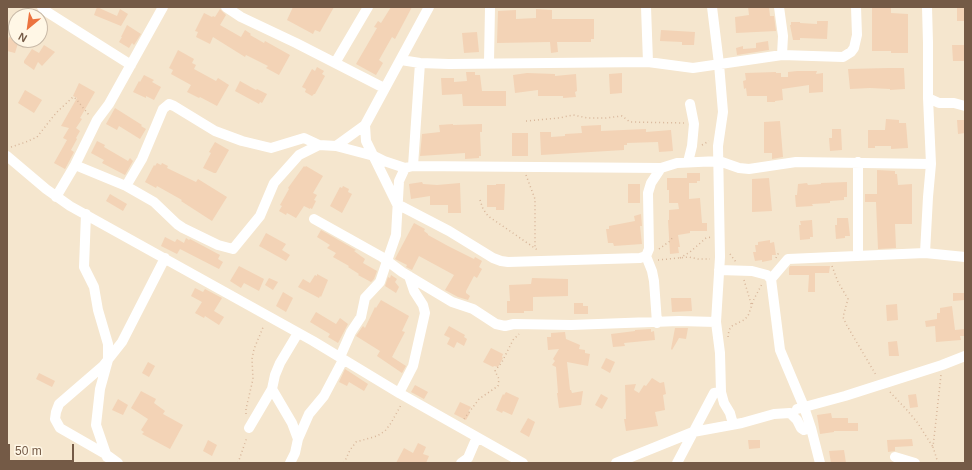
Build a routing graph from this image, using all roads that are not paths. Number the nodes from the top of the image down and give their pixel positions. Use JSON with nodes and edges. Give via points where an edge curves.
{"nodes":[{"id":1,"x":42,"y":7,"type":"edge"},
{"id":2,"x":163,"y":7,"type":"edge"},
{"id":3,"x":226,"y":7,"type":"edge"},
{"id":4,"x":368,"y":7,"type":"edge"},
{"id":5,"x":429,"y":7,"type":"edge"},
{"id":6,"x":490,"y":7,"type":"edge"},
{"id":7,"x":646,"y":7,"type":"edge"},
{"id":8,"x":712,"y":7,"type":"edge"},
{"id":9,"x":779,"y":7,"type":"edge"},
{"id":10,"x":856,"y":7,"type":"edge"},
{"id":11,"x":927,"y":7,"type":"edge"},
{"id":12,"x":782,"y":55,"type":"junction"},
{"id":13,"x":401,"y":60,"type":"junction"},
{"id":14,"x":489,"y":62,"type":"junction"},
{"id":15,"x":648,"y":62,"type":"junction"},
{"id":16,"x":335,"y":63,"type":"junction"},
{"id":17,"x":420,"y":63,"type":"junction"},
{"id":18,"x":719,"y":64,"type":"junction"},
{"id":19,"x":131,"y":65,"type":"junction"},
{"id":20,"x":384,"y":88,"type":"junction"},
{"id":21,"x":928,"y":98,"type":"junction"},
{"id":22,"x":690,"y":104,"type":"dead end"},
{"id":23,"x":965,"y":106,"type":"edge"},
{"id":24,"x":365,"y":125,"type":"junction"},
{"id":25,"x":319,"y":145,"type":"junction"},
{"id":26,"x":336,"y":146,"type":"junction"},
{"id":27,"x":7,"y":156,"type":"edge"},
{"id":28,"x":374,"y":156,"type":"junction"},
{"id":29,"x":719,"y":161,"type":"junction"},
{"id":30,"x":688,"y":162,"type":"junction"},
{"id":31,"x":858,"y":162,"type":"junction"},
{"id":32,"x":931,"y":164,"type":"junction"},
{"id":33,"x":75,"y":165,"type":"junction"},
{"id":34,"x":409,"y":167,"type":"junction"},
{"id":35,"x":661,"y":168,"type":"junction"},
{"id":36,"x":126,"y":186,"type":"junction"},
{"id":37,"x":56,"y":197,"type":"junction"},
{"id":38,"x":397,"y":204,"type":"junction"},
{"id":39,"x":86,"y":214,"type":"junction"},
{"id":40,"x":314,"y":220,"type":"dead end"},
{"id":41,"x":925,"y":253,"type":"junction"},
{"id":42,"x":858,"y":256,"type":"junction"},
{"id":43,"x":965,"y":257,"type":"edge"},
{"id":44,"x":165,"y":258,"type":"junction"},
{"id":45,"x":649,"y":258,"type":"junction"},
{"id":46,"x":387,"y":261,"type":"junction"},
{"id":47,"x":719,"y":270,"type":"junction"},
{"id":48,"x":409,"y":276,"type":"junction"},
{"id":49,"x":769,"y":277,"type":"junction"},
{"id":50,"x":716,"y":322,"type":"junction"},
{"id":51,"x":657,"y":323,"type":"junction"},
{"id":52,"x":298,"y":333,"type":"junction"},
{"id":53,"x":965,"y":356,"type":"edge"},
{"id":54,"x":341,"y":358,"type":"junction"},
{"id":55,"x":108,"y":360,"type":"junction"},
{"id":56,"x":272,"y":389,"type":"junction"},
{"id":57,"x":721,"y":392,"type":"junction"},
{"id":58,"x":403,"y":394,"type":"junction"},
{"id":59,"x":804,"y":407,"type":"junction"},
{"id":60,"x":787,"y":412,"type":"junction"},
{"id":61,"x":734,"y":424,"type":"junction"},
{"id":62,"x":249,"y":428,"type":"road end"},
{"id":63,"x":811,"y":428,"type":"junction"},
{"id":64,"x":693,"y":432,"type":"junction"},
{"id":65,"x":477,"y":437,"type":"junction"},
{"id":66,"x":298,"y":439,"type":"junction"},
{"id":67,"x":895,"y":457,"type":"dead end"},
{"id":68,"x":107,"y":459,"type":"edge"},
{"id":69,"x":118,"y":463,"type":"edge"},
{"id":70,"x":290,"y":463,"type":"edge"},
{"id":71,"x":461,"y":463,"type":"edge"},
{"id":72,"x":523,"y":463,"type":"edge"},
{"id":73,"x":616,"y":463,"type":"edge"},
{"id":74,"x":677,"y":463,"type":"edge"},
{"id":75,"x":820,"y":463,"type":"edge"},
{"id":76,"x":915,"y":463,"type":"edge"}],
"edges":[{"from":1,"to":19,"type":"street"},
{"from":2,"to":19,"type":"street"},
{"from":3,"to":16,"type":"street","via":[[241,17]]},
{"from":4,"to":16,"type":"street"},
{"from":5,"to":13,"type":"street"},
{"from":6,"to":14,"type":"street"},
{"from":7,"to":15,"type":"street"},
{"from":8,"to":18,"type":"street"},
{"from":9,"to":12,"type":"street","via":[[783,36]]},
{"from":10,"to":12,"type":"street","via":[[857,35],[854,48],[848,55]]},
{"from":11,"to":21,"type":"street"},
{"from":12,"to":18,"type":"street"},
{"from":13,"to":17,"type":"street"},
{"from":13,"to":20,"type":"street"},
{"from":14,"to":15,"type":"street"},
{"from":14,"to":17,"type":"street"},
{"from":15,"to":18,"type":"street","via":[[693,68]]},
{"from":16,"to":20,"type":"street"},
{"from":17,"to":34,"type":"street"},
{"from":18,"to":29,"type":"street","via":[[723,112],[718,146]]},
{"from":19,"to":33,"type":"street","via":[[97,120]]},
{"from":20,"to":24,"type":"street"},
{"from":21,"to":23,"type":"street","via":[[939,103]]},
{"from":21,"to":32,"type":"street"},
{"from":22,"to":30,"type":"street","via":[[694,124]]},
{"from":24,"to":26,"type":"street"},
{"from":24,"to":28,"type":"street","via":[[366,141]]},
{"from":25,"to":26,"type":"street"},
{"from":25,"to":36,"type":"street","via":[[304,138],[270,148],[242,142],[216,131],[169,104],[163,109],[142,159]]},
{"from":25,"to":36,"type":"street","via":[[299,155],[274,183],[260,216],[233,249],[218,245],[180,226],[154,202]]},
{"from":26,"to":28,"type":"street"},
{"from":27,"to":37,"type":"street"},
{"from":28,"to":34,"type":"street"},
{"from":28,"to":38,"type":"street"},
{"from":29,"to":30,"type":"street"},
{"from":29,"to":31,"type":"street","via":[[749,169],[796,162]]},
{"from":29,"to":47,"type":"street"},
{"from":30,"to":35,"type":"street"},
{"from":31,"to":32,"type":"street"},
{"from":31,"to":42,"type":"street"},
{"from":32,"to":41,"type":"street"},
{"from":33,"to":36,"type":"street"},
{"from":33,"to":37,"type":"street"},
{"from":34,"to":35,"type":"street"},
{"from":34,"to":38,"type":"street","via":[[399,181]]},
{"from":35,"to":45,"type":"street","via":[[648,193]]},
{"from":37,"to":39,"type":"street"},
{"from":38,"to":45,"type":"street","via":[[493,258],[508,262]]},
{"from":38,"to":46,"type":"street","via":[[396,235]]},
{"from":39,"to":44,"type":"street"},
{"from":39,"to":55,"type":"street","via":[[84,267],[94,287],[108,344]]},
{"from":40,"to":46,"type":"street"},
{"from":41,"to":42,"type":"street"},
{"from":41,"to":43,"type":"street"},
{"from":42,"to":49,"type":"street","via":[[788,259]]},
{"from":44,"to":52,"type":"street"},
{"from":44,"to":55,"type":"street","via":[[122,342]]},
{"from":45,"to":51,"type":"street","via":[[654,281]]},
{"from":46,"to":48,"type":"street"},
{"from":46,"to":54,"type":"street","via":[[380,282],[365,298],[361,318]]},
{"from":47,"to":49,"type":"street","via":[[740,270]]},
{"from":47,"to":50,"type":"street"},
{"from":48,"to":51,"type":"street","via":[[452,302],[505,326]]},
{"from":48,"to":58,"type":"street","via":[[423,305],[424,313],[413,366]]},
{"from":49,"to":59,"type":"street","via":[[780,350]]},
{"from":50,"to":51,"type":"street"},
{"from":50,"to":57,"type":"street"},
{"from":52,"to":54,"type":"street"},
{"from":52,"to":56,"type":"street","via":[[280,363]]},
{"from":53,"to":59,"type":"street"},
{"from":54,"to":58,"type":"street"},
{"from":54,"to":66,"type":"street","via":[[324,396],[307,418]]},
{"from":55,"to":68,"type":"street","via":[[100,389],[96,425]]},
{"from":55,"to":68,"type":"street","via":[[59,404],[55,420],[60,428]]},
{"from":56,"to":62,"type":"street"},
{"from":56,"to":66,"type":"street","via":[[292,423]]},
{"from":57,"to":61,"type":"street"},
{"from":57,"to":64,"type":"street","via":[[714,393]]},
{"from":58,"to":65,"type":"street"},
{"from":59,"to":60,"type":"street"},
{"from":59,"to":63,"type":"street"},
{"from":60,"to":61,"type":"street"},
{"from":60,"to":63,"type":"street","via":[[793,415],[804,430]]},
{"from":61,"to":64,"type":"street"},
{"from":63,"to":75,"type":"street"},
{"from":64,"to":73,"type":"street"},
{"from":64,"to":74,"type":"street"},
{"from":65,"to":71,"type":"street","via":[[468,458]]},
{"from":65,"to":72,"type":"street"},
{"from":66,"to":70,"type":"street"},
{"from":67,"to":76,"type":"street"},
{"from":68,"to":69,"type":"street"}]}
